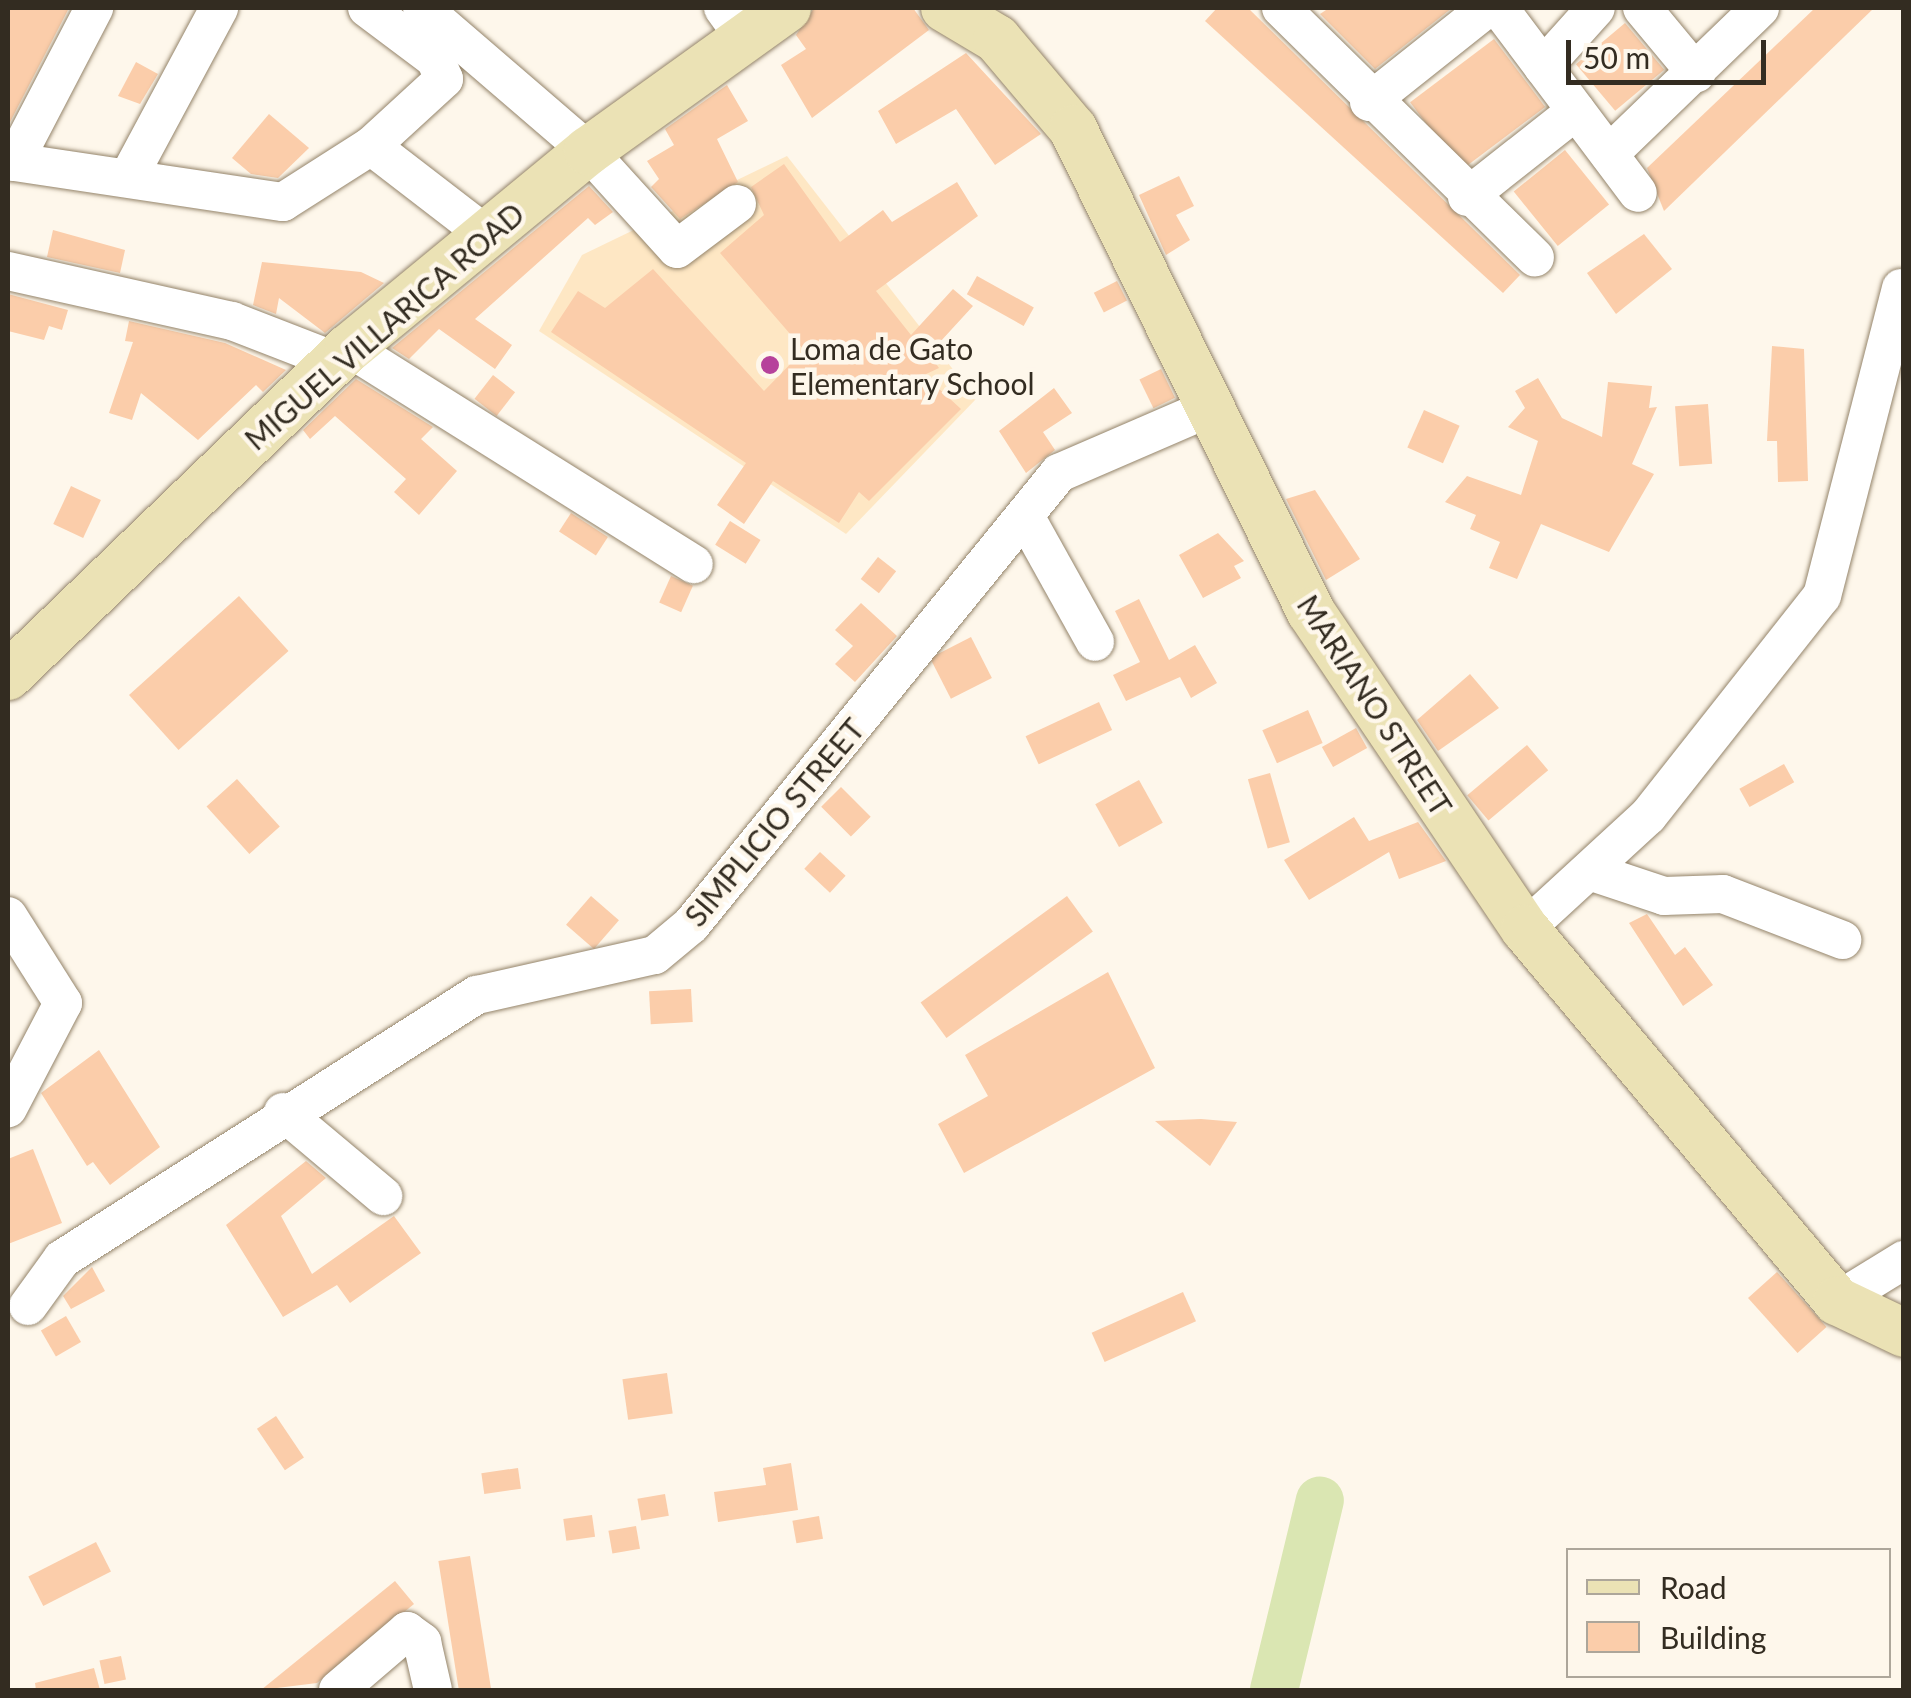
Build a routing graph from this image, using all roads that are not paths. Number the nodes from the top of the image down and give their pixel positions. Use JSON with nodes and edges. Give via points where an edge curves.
{"nodes":[{"id":1,"x":94,"y":8,"type":"edge"},
{"id":2,"x":219,"y":8,"type":"edge"},
{"id":3,"x":367,"y":8,"type":"edge"},
{"id":4,"x":422,"y":8,"type":"edge"},
{"id":5,"x":786,"y":8,"type":"edge"},
{"id":6,"x":945,"y":8,"type":"edge"},
{"id":7,"x":1487,"y":8,"type":"edge"},
{"id":8,"x":1499,"y":8,"type":"edge"},
{"id":9,"x":1596,"y":8,"type":"edge"},
{"id":10,"x":1642,"y":8,"type":"edge"},
{"id":11,"x":1760,"y":8,"type":"edge"},
{"id":12,"x":1285,"y":9,"type":"edge"},
{"id":13,"x":734,"y":23,"type":"edge"},
{"id":14,"x":1544,"y":67,"type":"junction"},
{"id":15,"x":1696,"y":72,"type":"junction"},
{"id":16,"x":1369,"y":102,"type":"junction"},
{"id":17,"x":1576,"y":111,"type":"junction"},
{"id":18,"x":371,"y":146,"type":"junction"},
{"id":19,"x":588,"y":151,"type":"junction"},
{"id":20,"x":1609,"y":154,"type":"junction"},
{"id":21,"x":11,"y":162,"type":"edge"},
{"id":22,"x":128,"y":178,"type":"junction"},
{"id":23,"x":1638,"y":192,"type":"dead end"},
{"id":24,"x":1467,"y":198,"type":"junction"},
{"id":25,"x":737,"y":204,"type":"dead end"},
{"id":26,"x":484,"y":233,"type":"junction"},
{"id":27,"x":1536,"y":258,"type":"dead end"},
{"id":28,"x":8,"y":271,"type":"edge"},
{"id":29,"x":1902,"y":288,"type":"edge"},
{"id":30,"x":342,"y":354,"type":"junction"},
{"id":31,"x":1208,"y":408,"type":"junction"},
{"id":32,"x":1026,"y":516,"type":"junction"},
{"id":33,"x":694,"y":564,"type":"dead end"},
{"id":34,"x":1095,"y":642,"type":"dead end"},
{"id":35,"x":8,"y":676,"type":"edge"},
{"id":36,"x":1592,"y":872,"type":"junction"},
{"id":37,"x":8,"y":916,"type":"edge"},
{"id":38,"x":1525,"y":929,"type":"junction"},
{"id":39,"x":1842,"y":940,"type":"dead end"},
{"id":40,"x":8,"y":1108,"type":"edge"},
{"id":41,"x":283,"y":1112,"type":"junction"},
{"id":42,"x":384,"y":1196,"type":"dead end"},
{"id":43,"x":1904,"y":1260,"type":"edge"},
{"id":44,"x":1836,"y":1301,"type":"junction"},
{"id":45,"x":28,"y":1306,"type":"dead end"},
{"id":46,"x":1904,"y":1333,"type":"edge"},
{"id":47,"x":338,"y":1690,"type":"edge"},
{"id":48,"x":433,"y":1690,"type":"edge"}],
"edges":[{"from":1,"to":21,"type":"street"},
{"from":2,"to":22,"type":"street"},
{"from":3,"to":18,"type":"street","via":[[435,60],[444,79]]},
{"from":4,"to":19,"type":"street"},
{"from":5,"to":13,"type":"main road","name":"MIGUEL VILLARICA ROAD"},
{"from":6,"to":31,"type":"main road","name":"MARIANO STREET","via":[[997,39],[1073,129],[1114,197]]},
{"from":7,"to":16,"type":"street"},
{"from":8,"to":14,"type":"street"},
{"from":9,"to":14,"type":"street"},
{"from":10,"to":15,"type":"street"},
{"from":11,"to":15,"type":"street"},
{"from":12,"to":16,"type":"street"},
{"from":13,"to":19,"type":"main road","name":"MIGUEL VILLARICA ROAD"},
{"from":14,"to":17,"type":"street"},
{"from":15,"to":20,"type":"street"},
{"from":16,"to":24,"type":"street"},
{"from":17,"to":20,"type":"street"},
{"from":17,"to":24,"type":"street"},
{"from":18,"to":22,"type":"street","via":[[283,202]]},
{"from":18,"to":26,"type":"street"},
{"from":19,"to":25,"type":"street","via":[[677,249]]},
{"from":19,"to":26,"type":"main road","name":"MIGUEL VILLARICA ROAD"},
{"from":20,"to":23,"type":"street"},
{"from":21,"to":22,"type":"street"},
{"from":24,"to":27,"type":"street"},
{"from":26,"to":30,"type":"main road","name":"MIGUEL VILLARICA ROAD"},
{"from":28,"to":30,"type":"street","via":[[232,321]]},
{"from":29,"to":36,"type":"street","via":[[1822,596],[1648,816]]},
{"from":30,"to":33,"type":"street"},
{"from":30,"to":35,"type":"main road","name":"MIGUEL VILLARICA ROAD"},
{"from":31,"to":32,"type":"street","name":"SIMPLICIO STREET","via":[[1058,473]]},
{"from":31,"to":38,"type":"main road","name":"MARIANO STREET","via":[[1311,612]]},
{"from":32,"to":34,"type":"street"},
{"from":32,"to":41,"type":"street","name":"SIMPLICIO STREET","via":[[691,925],[655,955],[477,995]]},
{"from":36,"to":38,"type":"street"},
{"from":36,"to":39,"type":"street","via":[[1664,896],[1723,894]]},
{"from":37,"to":40,"type":"street","via":[[64,1003]]},
{"from":38,"to":44,"type":"main road","name":"MARIANO STREET"},
{"from":41,"to":42,"type":"street"},
{"from":41,"to":45,"type":"street","name":"SIMPLICIO STREET","via":[[62,1259]]},
{"from":43,"to":44,"type":"street"},
{"from":44,"to":46,"type":"main road","name":"MARIANO STREET"},
{"from":47,"to":48,"type":"street","via":[[407,1631],[422,1642]]}]}
